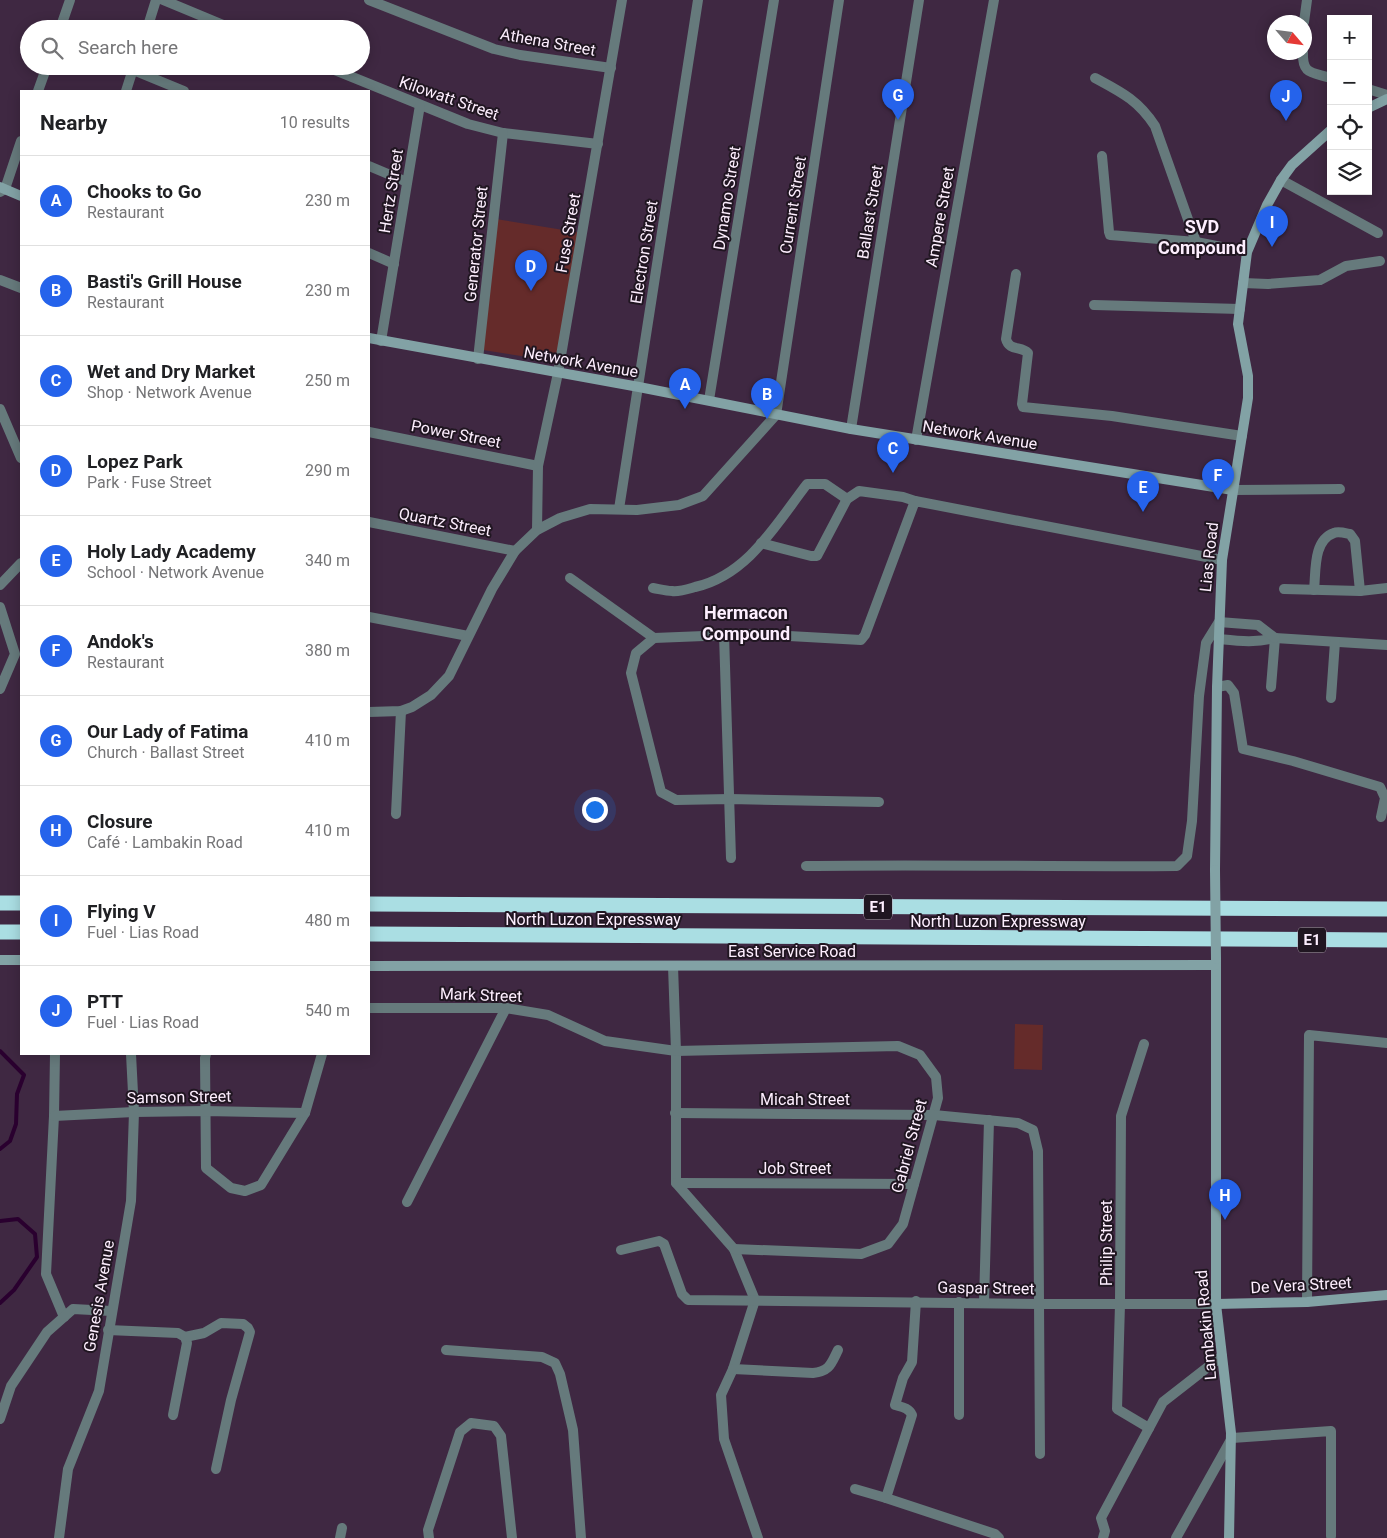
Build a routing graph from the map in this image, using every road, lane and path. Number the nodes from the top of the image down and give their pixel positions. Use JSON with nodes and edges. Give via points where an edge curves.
{"nodes":[{"id":1,"x":70,"y":0,"type":"edge"},
{"id":2,"x":156,"y":0,"type":"edge"},
{"id":3,"x":163,"y":0,"type":"edge"},
{"id":4,"x":369,"y":0,"type":"edge"},
{"id":5,"x":622,"y":0,"type":"edge"},
{"id":6,"x":698,"y":0,"type":"edge"},
{"id":7,"x":774,"y":0,"type":"edge"},
{"id":8,"x":839,"y":0,"type":"edge"},
{"id":9,"x":919,"y":0,"type":"edge"},
{"id":10,"x":994,"y":0,"type":"edge"},
{"id":11,"x":1307,"y":0,"type":"edge"},
{"id":12,"x":1305,"y":15,"type":"edge"},
{"id":13,"x":63,"y":20,"type":"edge"},
{"id":14,"x":149,"y":20,"type":"edge"},
{"id":15,"x":211,"y":20,"type":"edge"},
{"id":16,"x":1302,"y":60,"type":"edge"},
{"id":17,"x":612,"y":68,"type":"junction"},
{"id":18,"x":44,"y":75,"type":"edge"},
{"id":19,"x":131,"y":75,"type":"edge"},
{"id":20,"x":149,"y":75,"type":"edge"},
{"id":21,"x":347,"y":75,"type":"edge"},
{"id":22,"x":1327,"y":77,"type":"edge"},
{"id":23,"x":1095,"y":78,"type":"dead end"},
{"id":24,"x":38,"y":90,"type":"edge"},
{"id":25,"x":126,"y":90,"type":"edge"},
{"id":26,"x":182,"y":90,"type":"edge"},
{"id":27,"x":1372,"y":90,"type":"edge"},
{"id":28,"x":1387,"y":95,"type":"edge"},
{"id":29,"x":1387,"y":99,"type":"edge"},
{"id":30,"x":420,"y":105,"type":"junction"},
{"id":31,"x":1372,"y":106,"type":"edge"},
{"id":32,"x":503,"y":133,"type":"junction"},
{"id":33,"x":1327,"y":134,"type":"edge"},
{"id":34,"x":20,"y":144,"type":"edge"},
{"id":35,"x":598,"y":144,"type":"junction"},
{"id":36,"x":1102,"y":156,"type":"dead end"},
{"id":37,"x":370,"y":166,"type":"edge"},
{"id":38,"x":1281,"y":180,"type":"junction"},
{"id":39,"x":407,"y":182,"type":"junction"},
{"id":40,"x":2,"y":189,"type":"edge"},
{"id":41,"x":20,"y":196,"type":"edge"},
{"id":42,"x":1378,"y":233,"type":"dead end"},
{"id":43,"x":1196,"y":242,"type":"junction"},
{"id":44,"x":1247,"y":252,"type":"junction"},
{"id":45,"x":370,"y":253,"type":"edge"},
{"id":46,"x":1380,"y":261,"type":"dead end"},
{"id":47,"x":394,"y":264,"type":"junction"},
{"id":48,"x":1016,"y":274,"type":"dead end"},
{"id":49,"x":0,"y":280,"type":"edge"},
{"id":50,"x":1242,"y":283,"type":"junction"},
{"id":51,"x":20,"y":288,"type":"edge"},
{"id":52,"x":1094,"y":305,"type":"dead end"},
{"id":53,"x":1240,"y":309,"type":"junction"},
{"id":54,"x":370,"y":338,"type":"edge"},
{"id":55,"x":382,"y":341,"type":"junction"},
{"id":56,"x":478,"y":359,"type":"junction"},
{"id":57,"x":558,"y":373,"type":"junction"},
{"id":58,"x":639,"y":387,"type":"junction"},
{"id":59,"x":710,"y":400,"type":"junction"},
{"id":60,"x":0,"y":409,"type":"edge"},
{"id":61,"x":776,"y":414,"type":"junction"},
{"id":62,"x":851,"y":429,"type":"junction"},
{"id":63,"x":370,"y":432,"type":"edge"},
{"id":64,"x":1242,"y":436,"type":"junction"},
{"id":65,"x":916,"y":440,"type":"junction"},
{"id":66,"x":20,"y":456,"type":"edge"},
{"id":67,"x":538,"y":466,"type":"junction"},
{"id":68,"x":1340,"y":489,"type":"dead end"},
{"id":69,"x":1233,"y":490,"type":"junction"},
{"id":70,"x":846,"y":499,"type":"junction"},
{"id":71,"x":915,"y":501,"type":"junction"},
{"id":72,"x":619,"y":509,"type":"junction"},
{"id":73,"x":370,"y":522,"type":"edge"},
{"id":74,"x":537,"y":530,"type":"junction"},
{"id":75,"x":761,"y":543,"type":"junction"},
{"id":76,"x":515,"y":551,"type":"junction"},
{"id":77,"x":1222,"y":560,"type":"junction"},
{"id":78,"x":20,"y":564,"type":"edge"},
{"id":79,"x":570,"y":578,"type":"dead end"},
{"id":80,"x":0,"y":585,"type":"edge"},
{"id":81,"x":653,"y":588,"type":"dead end"},
{"id":82,"x":1387,"y":588,"type":"edge"},
{"id":83,"x":1284,"y":589,"type":"dead end"},
{"id":84,"x":1314,"y":590,"type":"junction"},
{"id":85,"x":1360,"y":591,"type":"junction"},
{"id":86,"x":0,"y":607,"type":"edge"},
{"id":87,"x":370,"y":617,"type":"edge"},
{"id":88,"x":1219,"y":622,"type":"junction"},
{"id":89,"x":724,"y":634,"type":"junction"},
{"id":90,"x":468,"y":636,"type":"junction"},
{"id":91,"x":654,"y":638,"type":"junction"},
{"id":92,"x":1275,"y":638,"type":"junction"},
{"id":93,"x":1219,"y":639,"type":"junction"},
{"id":94,"x":1335,"y":642,"type":"junction"},
{"id":95,"x":1387,"y":645,"type":"edge"},
{"id":96,"x":1217,"y":687,"type":"junction"},
{"id":97,"x":1271,"y":687,"type":"dead end"},
{"id":98,"x":0,"y":689,"type":"edge"},
{"id":99,"x":1331,"y":698,"type":"dead end"},
{"id":100,"x":401,"y":711,"type":"junction"},
{"id":101,"x":370,"y":712,"type":"edge"},
{"id":102,"x":730,"y":800,"type":"junction"},
{"id":103,"x":880,"y":802,"type":"dead end"},
{"id":104,"x":396,"y":814,"type":"dead end"},
{"id":105,"x":1381,"y":817,"type":"dead end"},
{"id":106,"x":731,"y":858,"type":"dead end"},
{"id":107,"x":806,"y":866,"type":"dead end"},
{"id":108,"x":0,"y":903,"type":"edge"},
{"id":109,"x":20,"y":903,"type":"edge"},
{"id":110,"x":370,"y":904,"type":"edge"},
{"id":111,"x":1387,"y":909,"type":"edge"},
{"id":112,"x":0,"y":932,"type":"edge"},
{"id":113,"x":20,"y":932,"type":"edge"},
{"id":114,"x":370,"y":934,"type":"edge"},
{"id":115,"x":1387,"y":940,"type":"edge"},
{"id":116,"x":0,"y":960,"type":"edge"},
{"id":117,"x":20,"y":960,"type":"edge"},
{"id":118,"x":1216,"y":962,"type":"junction"},
{"id":119,"x":370,"y":966,"type":"edge"},
{"id":120,"x":673,"y":966,"type":"junction"},
{"id":121,"x":370,"y":1008,"type":"edge"},
{"id":122,"x":506,"y":1008,"type":"junction"},
{"id":123,"x":1387,"y":1043,"type":"edge"},
{"id":124,"x":1144,"y":1044,"type":"dead end"},
{"id":125,"x":676,"y":1051,"type":"junction"},
{"id":126,"x":55,"y":1055,"type":"edge"},
{"id":127,"x":131,"y":1055,"type":"edge"},
{"id":128,"x":206,"y":1055,"type":"edge"},
{"id":129,"x":322,"y":1055,"type":"edge"},
{"id":130,"x":205,"y":1111,"type":"junction"},
{"id":131,"x":134,"y":1112,"type":"junction"},
{"id":132,"x":305,"y":1113,"type":"junction"},
{"id":133,"x":675,"y":1113,"type":"junction"},
{"id":134,"x":934,"y":1115,"type":"junction"},
{"id":135,"x":54,"y":1116,"type":"junction"},
{"id":136,"x":989,"y":1120,"type":"junction"},
{"id":137,"x":676,"y":1183,"type":"junction"},
{"id":138,"x":914,"y":1184,"type":"junction"},
{"id":139,"x":407,"y":1202,"type":"dead end"},
{"id":140,"x":734,"y":1249,"type":"junction"},
{"id":141,"x":621,"y":1250,"type":"dead end"},
{"id":142,"x":1387,"y":1295,"type":"edge"},
{"id":143,"x":755,"y":1300,"type":"junction"},
{"id":144,"x":916,"y":1302,"type":"junction"},
{"id":145,"x":959,"y":1302,"type":"junction"},
{"id":146,"x":1307,"y":1302,"type":"junction"},
{"id":147,"x":984,"y":1303,"type":"junction"},
{"id":148,"x":1039,"y":1304,"type":"junction"},
{"id":149,"x":1120,"y":1304,"type":"junction"},
{"id":150,"x":1216,"y":1304,"type":"junction"},
{"id":151,"x":111,"y":1311,"type":"junction"},
{"id":152,"x":64,"y":1317,"type":"junction"},
{"id":153,"x":108,"y":1330,"type":"junction"},
{"id":154,"x":185,"y":1337,"type":"junction"},
{"id":155,"x":446,"y":1350,"type":"dead end"},
{"id":156,"x":838,"y":1350,"type":"dead end"},
{"id":157,"x":1222,"y":1356,"type":"junction"},
{"id":158,"x":733,"y":1369,"type":"junction"},
{"id":159,"x":174,"y":1414,"type":"dead end"},
{"id":160,"x":959,"y":1415,"type":"dead end"},
{"id":161,"x":0,"y":1419,"type":"edge"},
{"id":162,"x":1149,"y":1428,"type":"junction"},
{"id":163,"x":1232,"y":1438,"type":"junction"},
{"id":164,"x":1040,"y":1454,"type":"dead end"},
{"id":165,"x":216,"y":1469,"type":"dead end"},
{"id":166,"x":855,"y":1489,"type":"dead end"},
{"id":167,"x":886,"y":1498,"type":"junction"},
{"id":168,"x":1331,"y":1536,"type":"dead end"},
{"id":169,"x":59,"y":1538,"type":"edge"},
{"id":170,"x":429,"y":1538,"type":"edge"},
{"id":171,"x":512,"y":1538,"type":"edge"},
{"id":172,"x":581,"y":1538,"type":"edge"},
{"id":173,"x":758,"y":1538,"type":"edge"},
{"id":174,"x":1000,"y":1538,"type":"edge"},
{"id":175,"x":1104,"y":1538,"type":"edge"},
{"id":176,"x":1176,"y":1538,"type":"edge"},
{"id":177,"x":1229,"y":1538,"type":"edge"}],
"edges":[{"from":1,"to":13,"type":"street"},
{"from":2,"to":14,"type":"street"},
{"from":3,"to":15,"type":"street"},
{"from":4,"to":17,"type":"street","name":"Athena Street","via":[[494,49]]},
{"from":5,"to":17,"type":"street","name":"Fuse Street"},
{"from":6,"to":58,"type":"street","name":"Electron Street"},
{"from":7,"to":59,"type":"street","name":"Dynamo Street"},
{"from":8,"to":61,"type":"street","name":"Current Street"},
{"from":9,"to":62,"type":"street","name":"Ballast Street"},
{"from":10,"to":65,"type":"street","name":"Ampere Street"},
{"from":11,"to":12,"type":"street"},
{"from":16,"to":22,"type":"street","via":[[1308,71]]},
{"from":17,"to":35,"type":"street","name":"Fuse Street"},
{"from":18,"to":24,"type":"street"},
{"from":19,"to":25,"type":"street"},
{"from":20,"to":26,"type":"street"},
{"from":21,"to":30,"type":"street","name":"Kilowatt Street"},
{"from":23,"to":43,"type":"street","via":[[1130,98],[1155,126]]},
{"from":27,"to":28,"type":"street"},
{"from":29,"to":31,"type":"main road"},
{"from":30,"to":32,"type":"street","name":"Kilowatt Street","via":[[468,124]]},
{"from":30,"to":39,"type":"street","name":"Hertz Street"},
{"from":32,"to":35,"type":"street","name":"Kilowatt Street"},
{"from":32,"to":56,"type":"street","name":"Generator Street"},
{"from":33,"to":38,"type":"main road","name":"Lias Road","via":[[1292,165]]},
{"from":34,"to":40,"type":"street"},
{"from":35,"to":57,"type":"street","name":"Fuse Street"},
{"from":36,"to":43,"type":"street","via":[[1110,235]]},
{"from":37,"to":39,"type":"street"},
{"from":38,"to":42,"type":"street"},
{"from":38,"to":44,"type":"main road","name":"Lias Road","via":[[1263,212]]},
{"from":39,"to":47,"type":"street","name":"Hertz Street"},
{"from":40,"to":41,"type":"main road"},
{"from":43,"to":44,"type":"street"},
{"from":44,"to":50,"type":"main road","name":"Lias Road"},
{"from":45,"to":47,"type":"street"},
{"from":46,"to":50,"type":"street","via":[[1346,266],[1320,280]]},
{"from":47,"to":55,"type":"street","name":"Hertz Street"},
{"from":48,"to":64,"type":"street","via":[[1006,339],[1012,348],[1028,353],[1023,407],[1112,416]]},
{"from":49,"to":51,"type":"street"},
{"from":50,"to":53,"type":"main road","name":"Lias Road"},
{"from":52,"to":53,"type":"street"},
{"from":53,"to":64,"type":"main road","name":"Lias Road","via":[[1238,324],[1248,376]]},
{"from":54,"to":55,"type":"main road","name":"Network Avenue"},
{"from":55,"to":56,"type":"main road","name":"Network Avenue"},
{"from":56,"to":57,"type":"main road","name":"Network Avenue"},
{"from":57,"to":58,"type":"main road","name":"Network Avenue"},
{"from":57,"to":67,"type":"street","name":"Fuse Street"},
{"from":58,"to":59,"type":"main road","name":"Network Avenue"},
{"from":58,"to":72,"type":"street","name":"Electron Street"},
{"from":59,"to":61,"type":"main road","name":"Network Avenue"},
{"from":60,"to":66,"type":"street"},
{"from":61,"to":62,"type":"main road","name":"Network Avenue"},
{"from":61,"to":72,"type":"street","via":[[703,496],[679,505]]},
{"from":62,"to":65,"type":"main road","name":"Network Avenue"},
{"from":63,"to":67,"type":"street","name":"Power Street"},
{"from":64,"to":69,"type":"main road","name":"Lias Road"},
{"from":65,"to":69,"type":"main road","name":"Network Avenue"},
{"from":67,"to":74,"type":"street","name":"Fuse Street"},
{"from":68,"to":69,"type":"street"},
{"from":69,"to":77,"type":"main road","name":"Lias Road"},
{"from":70,"to":71,"type":"street","via":[[859,491]]},
{"from":70,"to":75,"type":"street","via":[[825,484],[807,484]]},
{"from":70,"to":75,"type":"street","via":[[817,556]]},
{"from":71,"to":77,"type":"street"},
{"from":71,"to":89,"type":"street","via":[[861,640]]},
{"from":72,"to":74,"type":"street","via":[[590,509],[560,518]]},
{"from":73,"to":76,"type":"street","name":"Quartz Street"},
{"from":74,"to":76,"type":"street"},
{"from":75,"to":81,"type":"street","via":[[743,563],[720,579],[674,592]]},
{"from":76,"to":90,"type":"street"},
{"from":77,"to":88,"type":"main road","name":"Lias Road"},
{"from":78,"to":80,"type":"street"},
{"from":79,"to":91,"type":"street"},
{"from":82,"to":85,"type":"street"},
{"from":83,"to":84,"type":"street"},
{"from":84,"to":85,"type":"street"},
{"from":84,"to":85,"type":"street","via":[[1318,551],[1323,539],[1335,532],[1350,534],[1355,541]]},
{"from":86,"to":98,"type":"street","via":[[16,654]]},
{"from":87,"to":90,"type":"street"},
{"from":88,"to":92,"type":"street","via":[[1258,625]]},
{"from":88,"to":93,"type":"main road","name":"Lias Road"},
{"from":88,"to":107,"type":"street","via":[[1206,643],[1199,696],[1192,821],[1187,856],[1177,866]]},
{"from":89,"to":91,"type":"street"},
{"from":89,"to":102,"type":"street"},
{"from":90,"to":100,"type":"street","via":[[449,676],[431,695]]},
{"from":91,"to":102,"type":"street","via":[[636,653],[631,673],[661,792],[676,800]]},
{"from":92,"to":93,"type":"street","via":[[1258,642]]},
{"from":92,"to":94,"type":"street"},
{"from":92,"to":97,"type":"street"},
{"from":93,"to":96,"type":"main road","name":"Lias Road"},
{"from":94,"to":95,"type":"street"},
{"from":94,"to":99,"type":"street"},
{"from":96,"to":105,"type":"street","via":[[1228,685],[1234,693],[1243,749],[1380,788],[1385,798]]},
{"from":96,"to":118,"type":"main road","name":"Lias Road","bridge":true},
{"from":100,"to":101,"type":"street"},
{"from":100,"to":104,"type":"street"},
{"from":102,"to":103,"type":"street"},
{"from":102,"to":106,"type":"street"},
{"from":108,"to":109,"type":"highway"},
{"from":110,"to":111,"type":"highway","name":"North Luzon Expressway","number":"E1"},
{"from":112,"to":113,"type":"highway"},
{"from":114,"to":115,"type":"highway","name":"North Luzon Expressway","number":"E1"},
{"from":116,"to":117,"type":"main road"},
{"from":118,"to":120,"type":"main road","name":"East Service Road"},
{"from":118,"to":150,"type":"main road","name":"Lambakin Road"},
{"from":119,"to":120,"type":"main road","name":"East Service Road"},
{"from":120,"to":125,"type":"street"},
{"from":121,"to":122,"type":"street","name":"Mark Street"},
{"from":122,"to":125,"type":"street","name":"Mark Street","via":[[548,1015],[605,1042]]},
{"from":122,"to":139,"type":"street"},
{"from":123,"to":146,"type":"street","via":[[1309,1035]]},
{"from":124,"to":149,"type":"street","name":"Philip Street","via":[[1121,1116]]},
{"from":125,"to":133,"type":"street"},
{"from":125,"to":134,"type":"street","name":"Gabriel Street","via":[[898,1046],[920,1055],[936,1077],[938,1098]]},
{"from":126,"to":135,"type":"street"},
{"from":127,"to":131,"type":"street","name":"Genesis Avenue"},
{"from":128,"to":130,"type":"street"},
{"from":129,"to":132,"type":"street"},
{"from":130,"to":131,"type":"street","name":"Samson Street"},
{"from":130,"to":132,"type":"street","name":"Samson Street"},
{"from":130,"to":132,"type":"street","via":[[206,1168],[231,1188],[245,1190],[261,1185]]},
{"from":131,"to":135,"type":"street","name":"Samson Street"},
{"from":131,"to":151,"type":"street","name":"Genesis Avenue","via":[[131,1201]]},
{"from":133,"to":134,"type":"street","name":"Micah Street"},
{"from":133,"to":137,"type":"street"},
{"from":134,"to":136,"type":"street","name":"Micah Street"},
{"from":134,"to":138,"type":"street","name":"Gabriel Street"},
{"from":135,"to":152,"type":"street","via":[[46,1274]]},
{"from":136,"to":147,"type":"street"},
{"from":136,"to":148,"type":"street","name":"Micah Street","via":[[1018,1123],[1033,1130],[1038,1151]]},
{"from":137,"to":138,"type":"street","name":"Job Street"},
{"from":137,"to":140,"type":"street"},
{"from":138,"to":140,"type":"street","name":"Gabriel Street","via":[[903,1224],[888,1244],[861,1254]]},
{"from":140,"to":143,"type":"street"},
{"from":141,"to":143,"type":"street","name":"Gaspar Street","via":[[659,1241],[664,1244],[682,1294],[688,1300]]},
{"from":142,"to":146,"type":"main road","name":"De Vera Street"},
{"from":143,"to":144,"type":"street","name":"Gaspar Street"},
{"from":143,"to":158,"type":"street"},
{"from":144,"to":145,"type":"street","name":"Gaspar Street"},
{"from":144,"to":167,"type":"street","via":[[912,1362],[895,1405],[912,1415]]},
{"from":145,"to":147,"type":"street","name":"Gaspar Street"},
{"from":145,"to":160,"type":"street"},
{"from":146,"to":150,"type":"main road","name":"De Vera Street"},
{"from":147,"to":148,"type":"street","name":"Gaspar Street"},
{"from":148,"to":149,"type":"street","name":"Gaspar Street"},
{"from":148,"to":164,"type":"street"},
{"from":149,"to":150,"type":"street","name":"Gaspar Street"},
{"from":149,"to":162,"type":"street","name":"Philip Street","via":[[1117,1409]]},
{"from":150,"to":157,"type":"main road","name":"Lambakin Road"},
{"from":151,"to":152,"type":"street","via":[[73,1310]]},
{"from":151,"to":153,"type":"street","name":"Genesis Avenue"},
{"from":152,"to":161,"type":"street","via":[[47,1332],[11,1386]]},
{"from":153,"to":154,"type":"street"},
{"from":153,"to":169,"type":"street","name":"Genesis Avenue","via":[[99,1391],[68,1469]]},
{"from":154,"to":159,"type":"street","via":[[187,1343]]},
{"from":154,"to":165,"type":"street","via":[[204,1333],[221,1323],[243,1324],[250,1332]]},
{"from":155,"to":172,"type":"street","via":[[542,1357],[554,1363],[560,1374],[574,1430]]},
{"from":156,"to":158,"type":"street","via":[[824,1372]]},
{"from":157,"to":162,"type":"street","via":[[1162,1402]]},
{"from":157,"to":163,"type":"main road","name":"Lambakin Road"},
{"from":158,"to":173,"type":"street","via":[[721,1395],[724,1439]]},
{"from":162,"to":175,"type":"street","via":[[1101,1518]]},
{"from":163,"to":168,"type":"street","via":[[1331,1431]]},
{"from":163,"to":176,"type":"street"},
{"from":163,"to":177,"type":"main road","name":"Lambakin Road"},
{"from":166,"to":167,"type":"street"},
{"from":167,"to":174,"type":"street"},
{"from":170,"to":171,"type":"street","via":[[428,1530],[460,1432],[470,1423],[494,1426],[501,1436]]}]}
